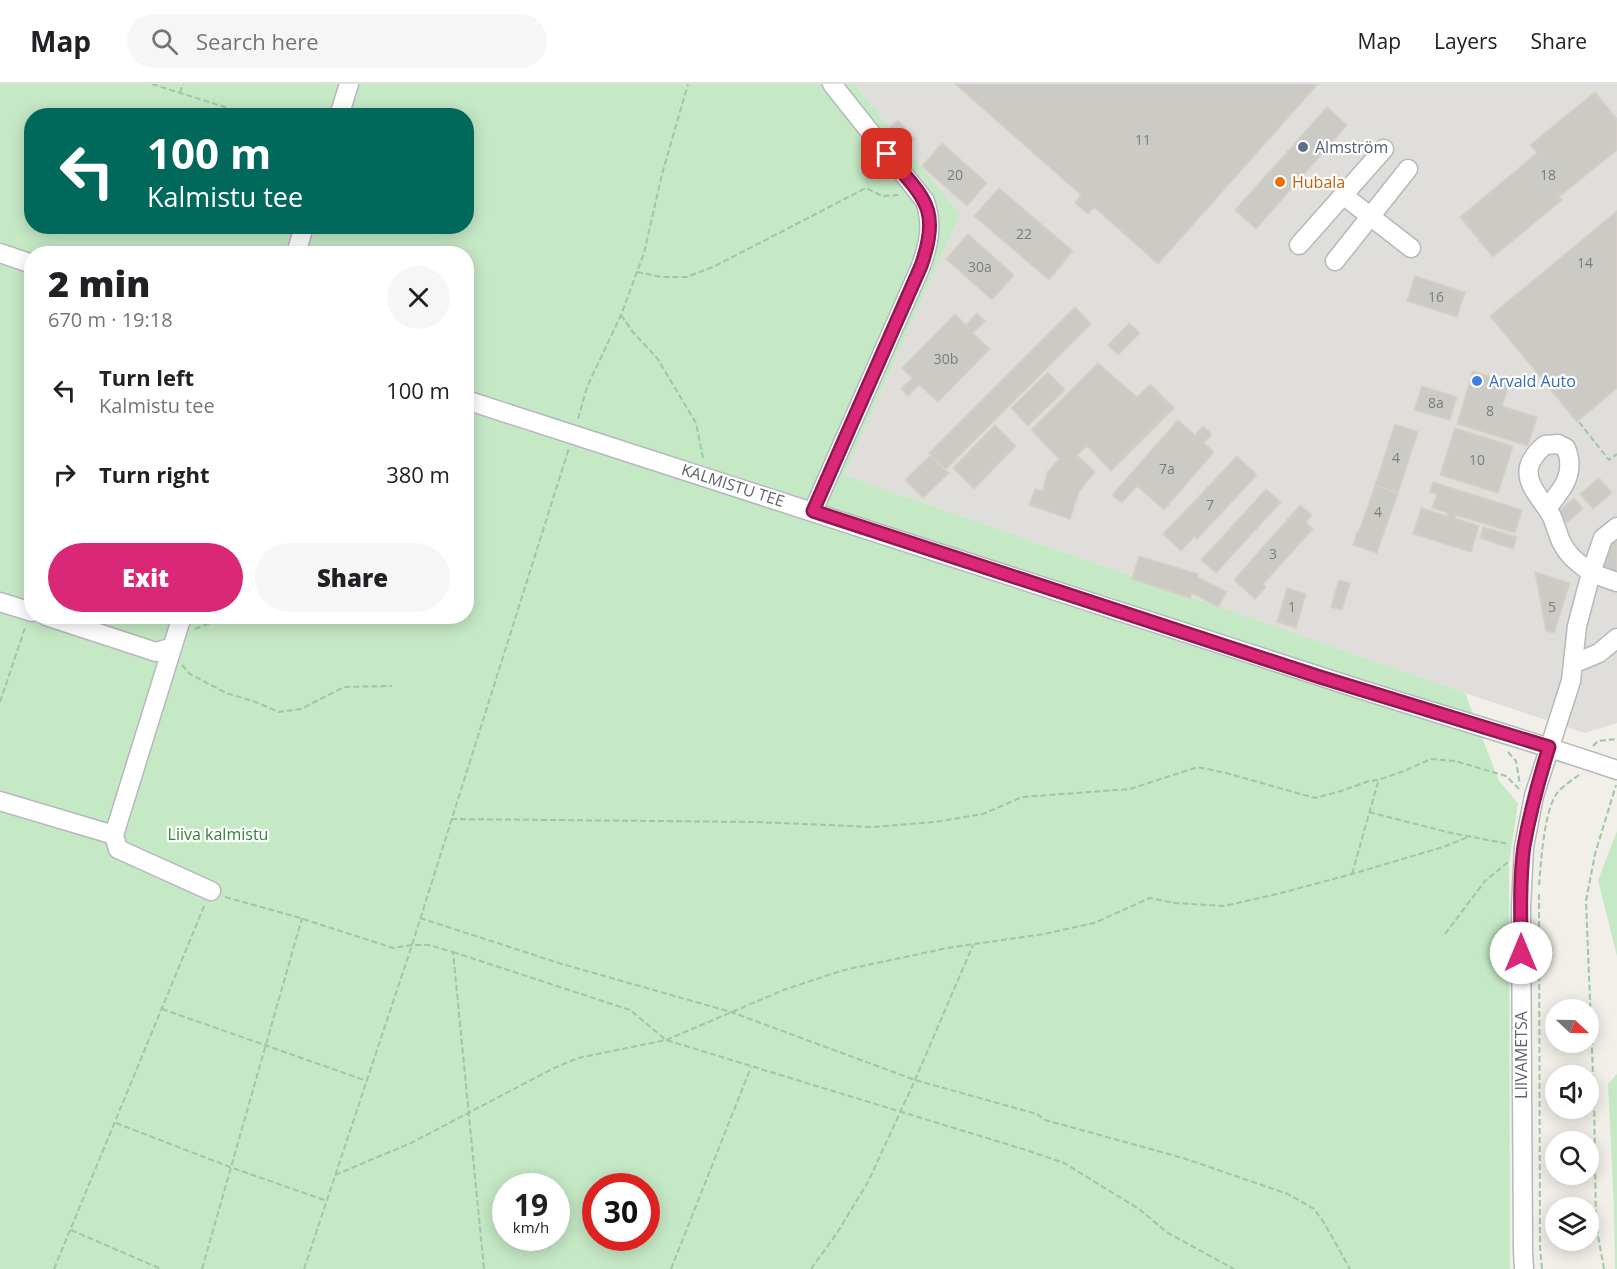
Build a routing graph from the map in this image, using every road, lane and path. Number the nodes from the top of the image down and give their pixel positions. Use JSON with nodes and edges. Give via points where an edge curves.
{"nodes":[{"id":1,"x":152,"y":84,"type":"edge"},
{"id":2,"x":183,"y":84,"type":"edge"},
{"id":3,"x":349,"y":84,"type":"edge"},
{"id":4,"x":688,"y":84,"type":"edge"},
{"id":5,"x":832,"y":84,"type":"edge"},
{"id":6,"x":180,"y":93,"type":"junction"},
{"id":7,"x":228,"y":108,"type":"edge"},
{"id":8,"x":342,"y":108,"type":"edge"},
{"id":9,"x":1384,"y":149,"type":"dead end"},
{"id":10,"x":1408,"y":169,"type":"dead end"},
{"id":11,"x":915,"y":189,"type":"junction"},
{"id":12,"x":1343,"y":195,"type":"junction"},
{"id":13,"x":1370,"y":216,"type":"junction"},
{"id":14,"x":1299,"y":245,"type":"dead end"},
{"id":15,"x":1411,"y":248,"type":"dead end"},
{"id":16,"x":0,"y":253,"type":"edge"},
{"id":17,"x":24,"y":261,"type":"edge"},
{"id":18,"x":1335,"y":261,"type":"dead end"},
{"id":19,"x":637,"y":272,"type":"junction"},
{"id":20,"x":621,"y":315,"type":"junction"},
{"id":21,"x":474,"y":403,"type":"edge"},
{"id":22,"x":1579,"y":422,"type":"dead end"},
{"id":23,"x":573,"y":434,"type":"junction"},
{"id":24,"x":1617,"y":454,"type":"edge"},
{"id":25,"x":706,"y":477,"type":"junction"},
{"id":26,"x":1547,"y":508,"type":"dead end"},
{"id":27,"x":813,"y":511,"type":"junction"},
{"id":28,"x":1617,"y":527,"type":"edge"},
{"id":29,"x":1591,"y":573,"type":"junction"},
{"id":30,"x":1617,"y":582,"type":"edge"},
{"id":31,"x":0,"y":602,"type":"edge"},
{"id":32,"x":24,"y":610,"type":"edge"},
{"id":33,"x":27,"y":624,"type":"edge"},
{"id":34,"x":70,"y":624,"type":"edge"},
{"id":35,"x":179,"y":624,"type":"edge"},
{"id":36,"x":212,"y":624,"type":"edge"},
{"id":37,"x":1617,"y":638,"type":"edge"},
{"id":38,"x":173,"y":643,"type":"junction"},
{"id":39,"x":1573,"y":664,"type":"junction"},
{"id":40,"x":393,"y":686,"type":"dead end"},
{"id":41,"x":0,"y":702,"type":"edge"},
{"id":42,"x":1491,"y":729,"type":"junction"},
{"id":43,"x":1617,"y":739,"type":"edge"},
{"id":44,"x":1549,"y":747,"type":"junction"},
{"id":45,"x":1587,"y":759,"type":"junction"},
{"id":46,"x":1617,"y":770,"type":"edge"},
{"id":47,"x":1378,"y":780,"type":"junction"},
{"id":48,"x":1617,"y":782,"type":"edge"},
{"id":49,"x":1527,"y":793,"type":"junction"},
{"id":50,"x":0,"y":801,"type":"edge"},
{"id":51,"x":1369,"y":812,"type":"junction"},
{"id":52,"x":452,"y":819,"type":"junction"},
{"id":53,"x":114,"y":835,"type":"junction"},
{"id":54,"x":1471,"y":836,"type":"junction"},
{"id":55,"x":1524,"y":847,"type":"junction"},
{"id":56,"x":1352,"y":874,"type":"junction"},
{"id":57,"x":211,"y":891,"type":"junction"},
{"id":58,"x":302,"y":918,"type":"junction"},
{"id":59,"x":420,"y":918,"type":"junction"},
{"id":60,"x":1445,"y":934,"type":"dead end"},
{"id":61,"x":412,"y":945,"type":"junction"},
{"id":62,"x":974,"y":945,"type":"junction"},
{"id":63,"x":453,"y":952,"type":"junction"},
{"id":64,"x":162,"y":1010,"type":"junction"},
{"id":65,"x":731,"y":1012,"type":"junction"},
{"id":66,"x":666,"y":1040,"type":"junction"},
{"id":67,"x":266,"y":1046,"type":"junction"},
{"id":68,"x":752,"y":1067,"type":"junction"},
{"id":69,"x":915,"y":1080,"type":"junction"},
{"id":70,"x":367,"y":1082,"type":"junction"},
{"id":71,"x":899,"y":1111,"type":"junction"},
{"id":72,"x":469,"y":1114,"type":"junction"},
{"id":73,"x":116,"y":1123,"type":"junction"},
{"id":74,"x":230,"y":1167,"type":"junction"},
{"id":75,"x":335,"y":1175,"type":"junction"},
{"id":76,"x":327,"y":1201,"type":"junction"},
{"id":77,"x":71,"y":1230,"type":"junction"},
{"id":78,"x":54,"y":1269,"type":"edge"},
{"id":79,"x":161,"y":1269,"type":"edge"},
{"id":80,"x":202,"y":1269,"type":"edge"},
{"id":81,"x":304,"y":1269,"type":"edge"},
{"id":82,"x":484,"y":1269,"type":"edge"},
{"id":83,"x":671,"y":1269,"type":"edge"},
{"id":84,"x":811,"y":1269,"type":"edge"},
{"id":85,"x":1234,"y":1269,"type":"edge"},
{"id":86,"x":1350,"y":1269,"type":"edge"},
{"id":87,"x":1524,"y":1269,"type":"edge"},
{"id":88,"x":1542,"y":1269,"type":"edge"},
{"id":89,"x":1604,"y":1269,"type":"edge"}],
"edges":[{"from":1,"to":6,"type":"path"},
{"from":2,"to":6,"type":"path"},
{"from":3,"to":8,"type":"street"},
{"from":4,"to":19,"type":"path"},
{"from":5,"to":11,"type":"street"},
{"from":6,"to":7,"type":"path"},
{"from":9,"to":12,"type":"street"},
{"from":10,"to":13,"type":"street"},
{"from":11,"to":19,"type":"path","via":[[903,195],[882,196],[866,188],[687,278]]},
{"from":11,"to":27,"type":"street","via":[[925,201],[930,218],[929,242]]},
{"from":12,"to":13,"type":"street"},
{"from":12,"to":14,"type":"street"},
{"from":13,"to":15,"type":"street"},
{"from":13,"to":18,"type":"street"},
{"from":16,"to":17,"type":"street"},
{"from":19,"to":20,"type":"path"},
{"from":20,"to":23,"type":"path","via":[[587,387]]},
{"from":20,"to":25,"type":"path","via":[[657,358],[696,423]]},
{"from":21,"to":23,"type":"street","name":"KALMISTU TEE"},
{"from":22,"to":24,"type":"path","via":[[1609,460]]},
{"from":23,"to":25,"type":"street","name":"KALMISTU TEE"},
{"from":23,"to":52,"type":"path"},
{"from":25,"to":27,"type":"street","name":"KALMISTU TEE"},
{"from":26,"to":29,"type":"street","via":[[1558,538]]},
{"from":27,"to":42,"type":"street","name":"KALMISTU TEE"},
{"from":28,"to":29,"type":"street","name":"LIIVAMETSA","via":[[1603,538]]},
{"from":29,"to":30,"type":"street"},
{"from":29,"to":39,"type":"street","name":"LIIVAMETSA","via":[[1577,626]]},
{"from":31,"to":32,"type":"street"},
{"from":33,"to":41,"type":"path"},
{"from":34,"to":38,"type":"street","via":[[156,652]]},
{"from":35,"to":38,"type":"street"},
{"from":36,"to":38,"type":"path"},
{"from":37,"to":39,"type":"street","via":[[1599,653]]},
{"from":38,"to":40,"type":"path","via":[[190,674],[226,693],[279,712],[301,709],[344,687]]},
{"from":38,"to":53,"type":"street"},
{"from":39,"to":44,"type":"street","name":"LIIVAMETSA"},
{"from":42,"to":44,"type":"street","name":"KALMISTU TEE"},
{"from":42,"to":49,"type":"path","via":[[1491,742],[1516,761]]},
{"from":43,"to":45,"type":"path","via":[[1599,741]]},
{"from":44,"to":45,"type":"street","name":"KALMISTU TEE"},
{"from":44,"to":49,"type":"street","name":"LIIVAMETSA"},
{"from":45,"to":46,"type":"street","name":"KALMISTU TEE"},
{"from":45,"to":88,"type":"path","via":[[1579,775],[1551,803],[1542,854]]},
{"from":47,"to":49,"type":"path","via":[[1431,759],[1455,760],[1506,776]]},
{"from":47,"to":51,"type":"path"},
{"from":47,"to":52,"type":"path","via":[[1315,798],[1198,767],[1130,789],[1022,797],[983,814],[873,827]]},
{"from":48,"to":89,"type":"path","via":[[1595,854],[1586,901],[1596,1224]]},
{"from":49,"to":55,"type":"street","name":"LIIVAMETSA"},
{"from":50,"to":53,"type":"street"},
{"from":51,"to":54,"type":"path"},
{"from":51,"to":56,"type":"path"},
{"from":52,"to":59,"type":"path"},
{"from":53,"to":57,"type":"street","via":[[118,849]]},
{"from":54,"to":55,"type":"path"},
{"from":54,"to":56,"type":"path"},
{"from":55,"to":60,"type":"path","via":[[1485,881]]},
{"from":55,"to":87,"type":"street","name":"LIIVAMETSA"},
{"from":56,"to":62,"type":"path","via":[[1224,906],[1150,898],[1094,923]]},
{"from":57,"to":58,"type":"path"},
{"from":57,"to":64,"type":"path"},
{"from":58,"to":61,"type":"path","via":[[393,948]]},
{"from":58,"to":67,"type":"path"},
{"from":59,"to":61,"type":"path"},
{"from":59,"to":65,"type":"path"},
{"from":61,"to":63,"type":"path"},
{"from":61,"to":70,"type":"path"},
{"from":62,"to":65,"type":"path","via":[[844,970]]},
{"from":62,"to":69,"type":"path"},
{"from":63,"to":66,"type":"path","via":[[630,1010]]},
{"from":63,"to":72,"type":"path"},
{"from":64,"to":67,"type":"path"},
{"from":64,"to":73,"type":"path"},
{"from":65,"to":66,"type":"path"},
{"from":65,"to":69,"type":"path"},
{"from":66,"to":68,"type":"path"},
{"from":66,"to":72,"type":"path","via":[[578,1058]]},
{"from":67,"to":70,"type":"path"},
{"from":67,"to":74,"type":"path"},
{"from":68,"to":71,"type":"path"},
{"from":68,"to":83,"type":"path"},
{"from":69,"to":71,"type":"path"},
{"from":69,"to":86,"type":"path","via":[[1183,1158],[1288,1194],[1314,1209]]},
{"from":70,"to":75,"type":"path"},
{"from":71,"to":84,"type":"path","via":[[868,1182]]},
{"from":71,"to":85,"type":"path","via":[[1064,1163],[1139,1209],[1168,1233]]},
{"from":72,"to":75,"type":"path"},
{"from":72,"to":82,"type":"path"},
{"from":73,"to":74,"type":"path"},
{"from":73,"to":77,"type":"path"},
{"from":74,"to":76,"type":"path"},
{"from":74,"to":80,"type":"path"},
{"from":75,"to":76,"type":"path"},
{"from":76,"to":81,"type":"path"},
{"from":77,"to":78,"type":"path"},
{"from":77,"to":79,"type":"path"}]}
